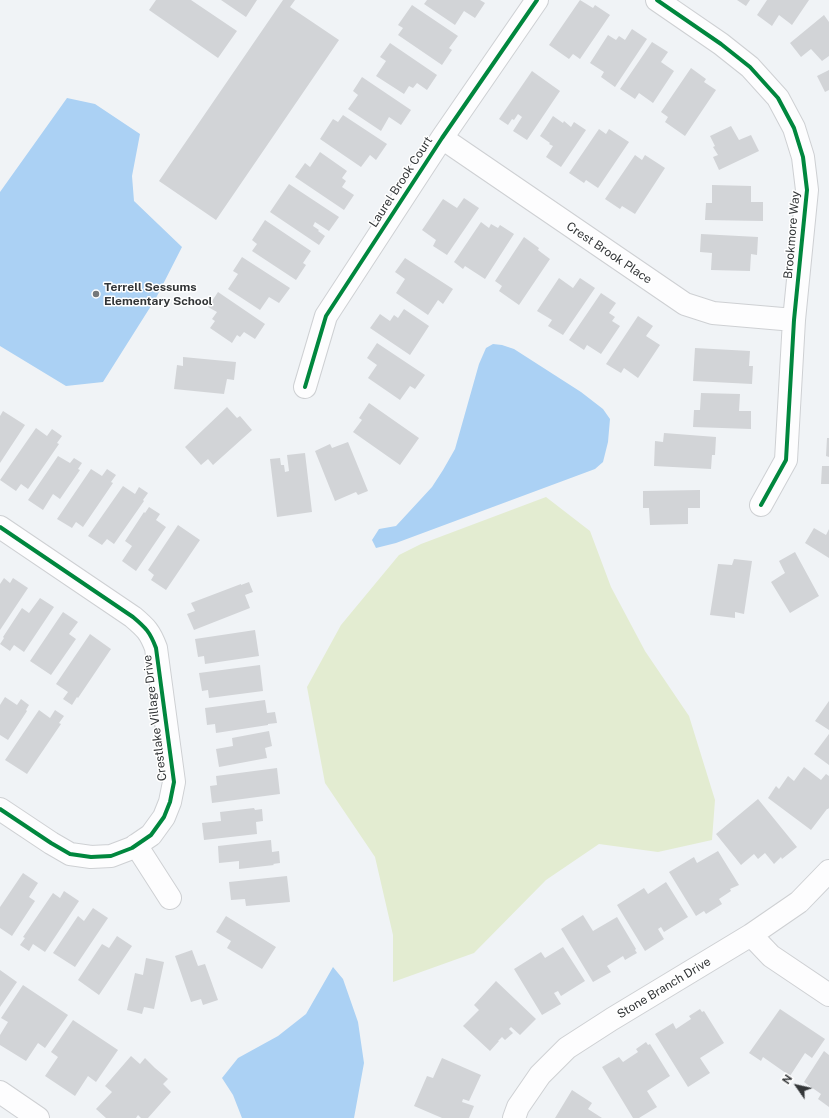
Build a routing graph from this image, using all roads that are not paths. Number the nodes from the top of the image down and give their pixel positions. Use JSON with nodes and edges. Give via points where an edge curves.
{"nodes":[{"id":1,"x":537,"y":0,"type":"edge"},
{"id":2,"x":657,"y":0,"type":"edge"},
{"id":3,"x":442,"y":138,"type":"junction"},
{"id":4,"x":794,"y":320,"type":"junction"},
{"id":5,"x":305,"y":387,"type":"dead end"},
{"id":6,"x":761,"y":505,"type":"dead end"},
{"id":7,"x":0,"y":526,"type":"edge"},
{"id":8,"x":0,"y":809,"type":"edge"},
{"id":9,"x":136,"y":845,"type":"junction"},
{"id":10,"x":829,"y":871,"type":"edge"},
{"id":11,"x":170,"y":898,"type":"dead end"},
{"id":12,"x":751,"y":935,"type":"junction"},
{"id":13,"x":829,"y":995,"type":"edge"},
{"id":14,"x":0,"y":1092,"type":"edge"},
{"id":15,"x":38,"y":1118,"type":"edge"},
{"id":16,"x":514,"y":1118,"type":"edge"}],
"edges":[{"from":1,"to":3,"type":"street","name":"Laurel Brook Court"},
{"from":2,"to":4,"type":"street","name":"Brookmore Way","via":[[750,67],[778,98],[794,128],[803,157],[807,190]]},
{"from":3,"to":4,"type":"street","name":"Crest Brook Place","via":[[686,304],[713,313]]},
{"from":3,"to":5,"type":"street","name":"Laurel Brook Court","via":[[326,316]]},
{"from":4,"to":6,"type":"street","name":"Brookmore Way","via":[[786,460]]},
{"from":7,"to":9,"type":"street","name":"Crestlake Village Drive","via":[[133,617],[151,635],[156,648],[174,782],[164,818],[151,835]]},
{"from":8,"to":9,"type":"street","name":"Crestlake Village Drive","via":[[70,854],[111,856]]},
{"from":9,"to":11,"type":"street"},
{"from":10,"to":12,"type":"street","name":"Stone Branch Drive","via":[[799,902]]},
{"from":12,"to":13,"type":"street","via":[[771,956]]},
{"from":12,"to":16,"type":"street","name":"Stone Branch Drive","via":[[567,1048],[540,1075],[518,1107]]},
{"from":14,"to":15,"type":"street"}]}
